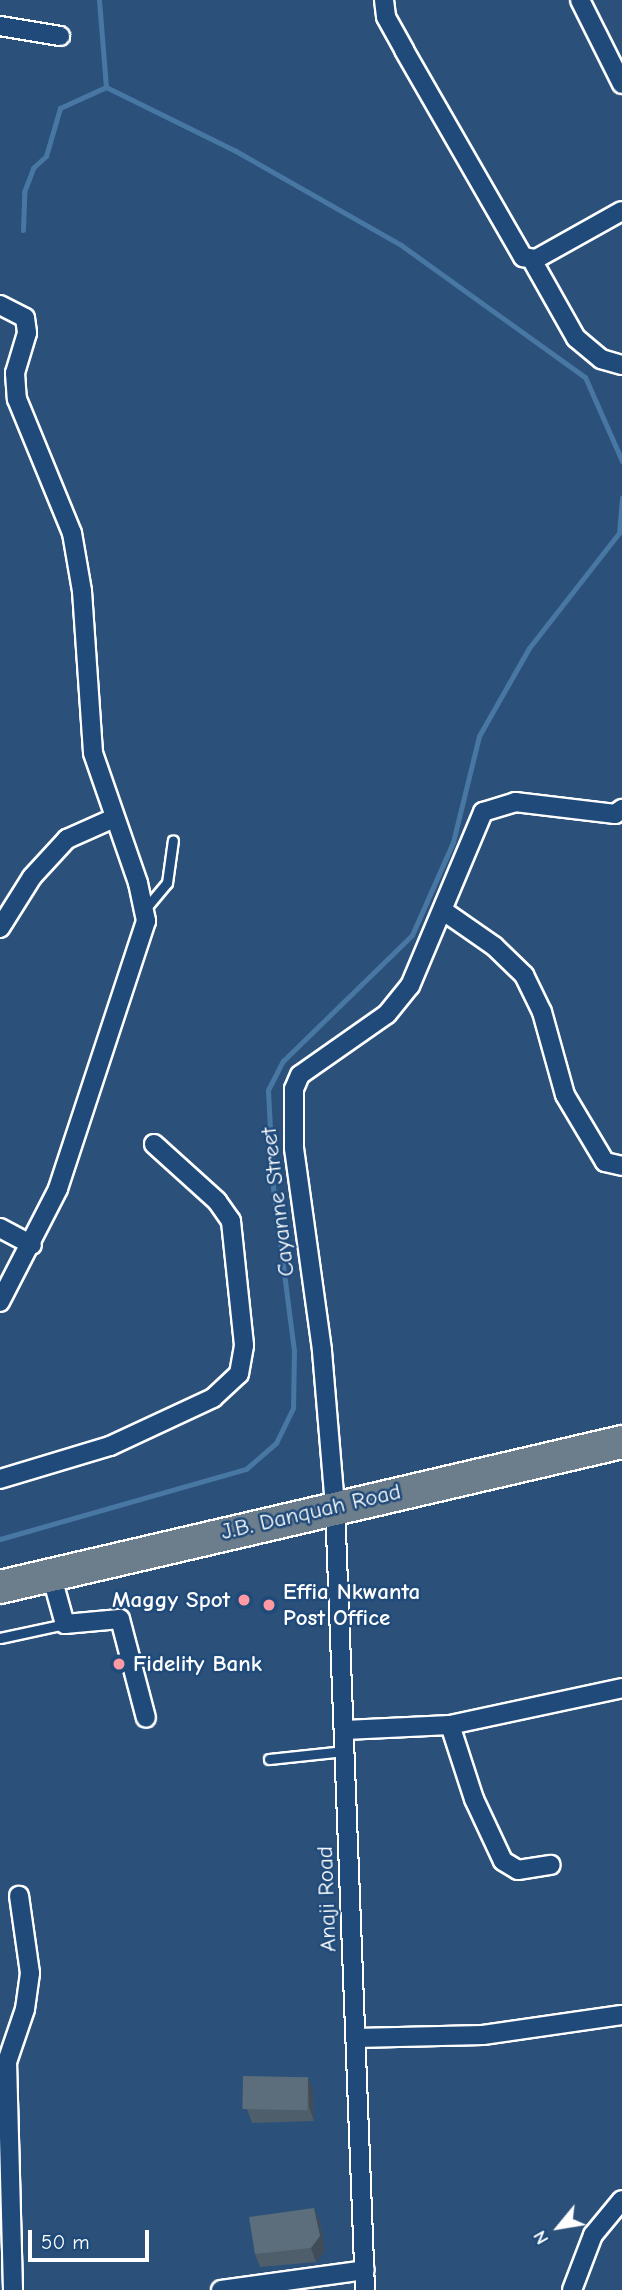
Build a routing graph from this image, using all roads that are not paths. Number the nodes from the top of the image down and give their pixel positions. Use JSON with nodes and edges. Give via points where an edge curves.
{"nodes":[{"id":1,"x":384,"y":0,"type":"edge"},
{"id":2,"x":580,"y":0,"type":"edge"},
{"id":3,"x":0,"y":26,"type":"edge"},
{"id":4,"x":60,"y":36,"type":"dead end"},
{"id":5,"x":622,"y":85,"type":"edge"},
{"id":6,"x":622,"y":212,"type":"edge"},
{"id":7,"x":532,"y":260,"type":"junction"},
{"id":8,"x":0,"y":305,"type":"edge"},
{"id":9,"x":622,"y":365,"type":"edge"},
{"id":10,"x":620,"y":814,"type":"edge"},
{"id":11,"x":114,"y":818,"type":"junction"},
{"id":12,"x":173,"y":840,"type":"dead end"},
{"id":13,"x":145,"y":909,"type":"junction"},
{"id":14,"x":445,"y":912,"type":"junction"},
{"id":15,"x":0,"y":928,"type":"edge"},
{"id":16,"x":154,"y":1144,"type":"dead end"},
{"id":17,"x":622,"y":1166,"type":"edge"},
{"id":18,"x":0,"y":1228,"type":"edge"},
{"id":19,"x":32,"y":1245,"type":"junction"},
{"id":20,"x":0,"y":1301,"type":"edge"},
{"id":21,"x":622,"y":1442,"type":"edge"},
{"id":22,"x":0,"y":1479,"type":"edge"},
{"id":23,"x":335,"y":1506,"type":"junction"},
{"id":24,"x":51,"y":1574,"type":"junction"},
{"id":25,"x":0,"y":1587,"type":"edge"},
{"id":26,"x":65,"y":1624,"type":"junction"},
{"id":27,"x":0,"y":1638,"type":"edge"},
{"id":28,"x":622,"y":1688,"type":"edge"},
{"id":29,"x":146,"y":1718,"type":"dead end"},
{"id":30,"x":450,"y":1725,"type":"junction"},
{"id":31,"x":345,"y":1730,"type":"junction"},
{"id":32,"x":345,"y":1751,"type":"junction"},
{"id":33,"x":268,"y":1759,"type":"dead end"},
{"id":34,"x":551,"y":1865,"type":"dead end"},
{"id":35,"x":19,"y":1896,"type":"dead end"},
{"id":36,"x":622,"y":2015,"type":"edge"},
{"id":37,"x":356,"y":2038,"type":"junction"},
{"id":38,"x":622,"y":2200,"type":"edge"},
{"id":39,"x":365,"y":2270,"type":"junction"},
{"id":40,"x":13,"y":2290,"type":"edge"},
{"id":41,"x":221,"y":2290,"type":"edge"},
{"id":42,"x":365,"y":2290,"type":"edge"},
{"id":43,"x":572,"y":2290,"type":"edge"}],
"edges":[{"from":1,"to":7,"type":"street","via":[[386,17],[517,251]]},
{"from":2,"to":5,"type":"street"},
{"from":3,"to":4,"type":"street"},
{"from":6,"to":7,"type":"street"},
{"from":7,"to":9,"type":"street","via":[[576,338],[601,359]]},
{"from":8,"to":11,"type":"street","via":[[25,318],[27,333],[15,373],[16,399],[72,533],[85,631],[93,753]]},
{"from":10,"to":14,"type":"street","name":"Cayanne Street","via":[[515,802],[491,807],[474,828]]},
{"from":11,"to":13,"type":"street"},
{"from":11,"to":15,"type":"street","via":[[68,839],[32,877]]},
{"from":12,"to":13,"type":"lane","via":[[167,883]]},
{"from":13,"to":19,"type":"street","via":[[142,939],[67,1163]]},
{"from":14,"to":17,"type":"street","via":[[494,946],[524,975],[542,1012],[565,1095],[605,1162]]},
{"from":14,"to":23,"type":"street","name":"Cayanne Street","via":[[420,969],[387,1014],[300,1074],[294,1088],[294,1148],[322,1350]]},
{"from":16,"to":22,"type":"street","via":[[217,1201],[230,1222],[244,1345],[239,1374],[213,1398],[110,1446]]},
{"from":18,"to":19,"type":"street"},
{"from":19,"to":20,"type":"street"},
{"from":21,"to":23,"type":"highway","name":"J.B. Danquah Road"},
{"from":23,"to":24,"type":"highway","name":"J.B. Danquah Road"},
{"from":23,"to":31,"type":"street","name":"Anaji Road"},
{"from":24,"to":25,"type":"highway","name":"J.B. Danquah Road"},
{"from":24,"to":26,"type":"street"},
{"from":26,"to":27,"type":"lane"},
{"from":26,"to":29,"type":"street","via":[[120,1619]]},
{"from":28,"to":30,"type":"street"},
{"from":30,"to":31,"type":"street"},
{"from":30,"to":34,"type":"street","via":[[474,1799],[503,1861],[518,1870]]},
{"from":31,"to":32,"type":"street","name":"Anaji Road"},
{"from":32,"to":33,"type":"lane"},
{"from":32,"to":37,"type":"street","name":"Anaji Road"},
{"from":35,"to":40,"type":"street","via":[[30,1973],[7,2062]]},
{"from":36,"to":37,"type":"street","via":[[483,2035]]},
{"from":37,"to":39,"type":"street","name":"Anaji Road"},
{"from":38,"to":43,"type":"street","via":[[593,2235]]},
{"from":39,"to":41,"type":"street"},
{"from":39,"to":42,"type":"street","name":"Anaji Road"}]}
